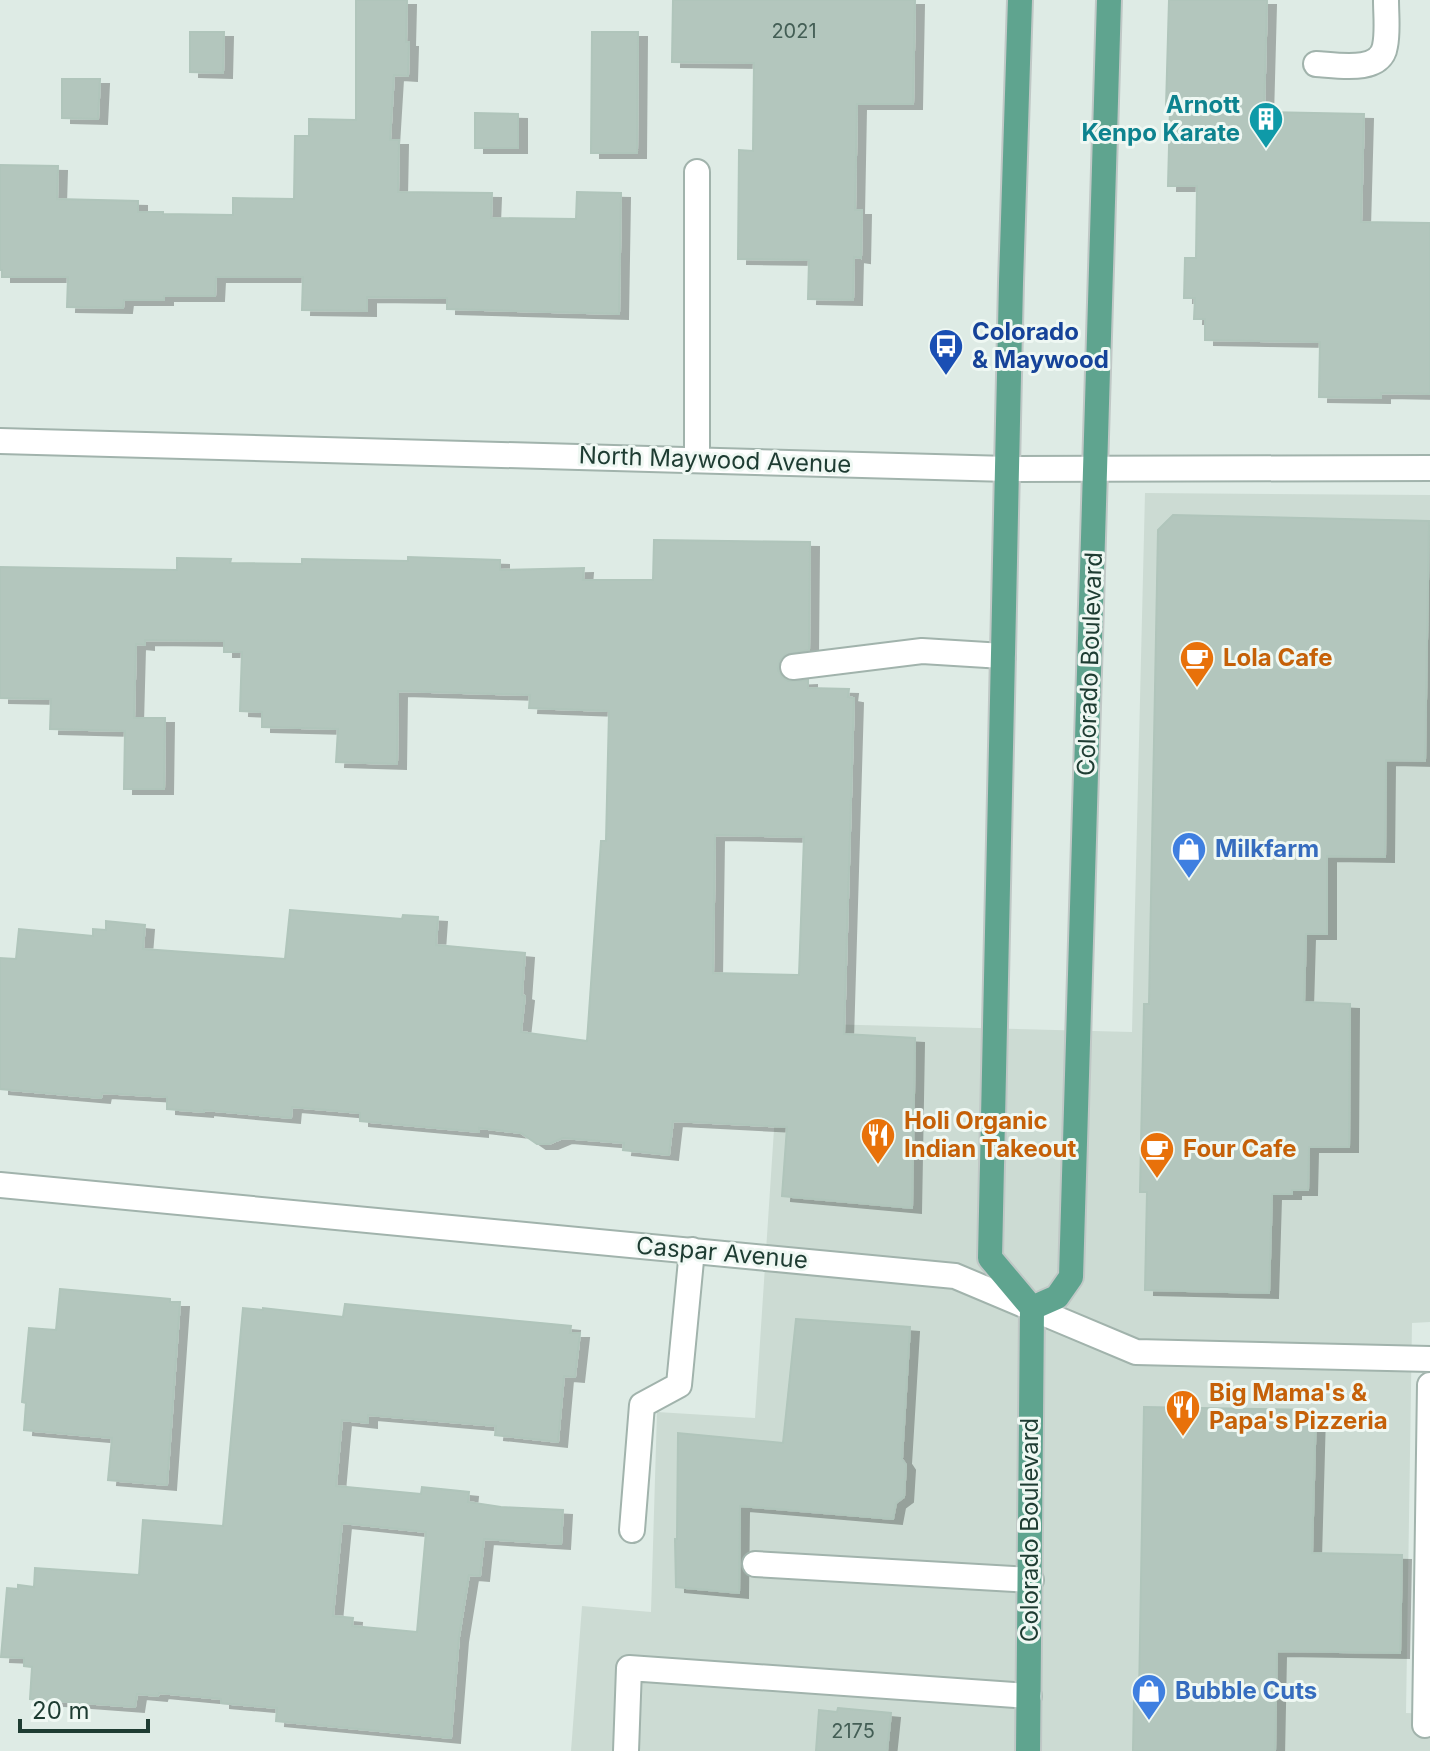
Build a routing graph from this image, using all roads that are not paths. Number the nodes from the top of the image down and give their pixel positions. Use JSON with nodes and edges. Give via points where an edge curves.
{"nodes":[{"id":1,"x":1020,"y":0,"type":"edge"},
{"id":2,"x":1109,"y":0,"type":"edge"},
{"id":3,"x":1386,"y":0,"type":"edge"},
{"id":4,"x":1316,"y":64,"type":"dead end"},
{"id":5,"x":697,"y":172,"type":"dead end"},
{"id":6,"x":0,"y":441,"type":"edge"},
{"id":7,"x":697,"y":460,"type":"junction"},
{"id":8,"x":1430,"y":468,"type":"edge"},
{"id":9,"x":1008,"y":469,"type":"junction"},
{"id":10,"x":1097,"y":469,"type":"junction"},
{"id":11,"x":1003,"y":656,"type":"junction"},
{"id":12,"x":793,"y":667,"type":"dead end"},
{"id":13,"x":0,"y":1185,"type":"edge"},
{"id":14,"x":692,"y":1250,"type":"junction"},
{"id":15,"x":1032,"y":1308,"type":"junction"},
{"id":16,"x":1430,"y":1359,"type":"edge"},
{"id":17,"x":1430,"y":1385,"type":"edge"},
{"id":18,"x":632,"y":1530,"type":"dead end"},
{"id":19,"x":755,"y":1564,"type":"dead end"},
{"id":20,"x":1031,"y":1580,"type":"junction"},
{"id":21,"x":1029,"y":1696,"type":"junction"},
{"id":22,"x":1427,"y":1699,"type":"edge"},
{"id":23,"x":1425,"y":1725,"type":"dead end"},
{"id":24,"x":626,"y":1751,"type":"edge"},
{"id":25,"x":1028,"y":1751,"type":"edge"}],
"edges":[{"from":1,"to":9,"type":"main road"},
{"from":2,"to":10,"type":"main road","name":"Colorado Boulevard"},
{"from":3,"to":4,"type":"street","via":[[1385,50],[1378,61],[1363,66]]},
{"from":5,"to":7,"type":"street"},
{"from":6,"to":7,"type":"street","name":"North Maywood Avenue"},
{"from":7,"to":9,"type":"street","name":"North Maywood Avenue"},
{"from":8,"to":10,"type":"street","name":"North Maywood Avenue"},
{"from":9,"to":10,"type":"street","name":"North Maywood Avenue"},
{"from":9,"to":11,"type":"main road"},
{"from":10,"to":15,"type":"main road","name":"Colorado Boulevard","via":[[1071,1277],[1057,1297]]},
{"from":11,"to":12,"type":"street","via":[[922,651]]},
{"from":11,"to":15,"type":"main road","via":[[990,1258]]},
{"from":13,"to":14,"type":"street","name":"Caspar Avenue"},
{"from":14,"to":15,"type":"street","name":"Caspar Avenue","via":[[955,1276]]},
{"from":14,"to":18,"type":"street","via":[[679,1385],[642,1405]]},
{"from":15,"to":16,"type":"street","name":"Caspar Avenue","via":[[1136,1352]]},
{"from":15,"to":20,"type":"main road","name":"Colorado Boulevard"},
{"from":17,"to":22,"type":"street"},
{"from":19,"to":20,"type":"street"},
{"from":20,"to":21,"type":"main road","name":"Colorado Boulevard"},
{"from":21,"to":24,"type":"street","via":[[629,1668]]},
{"from":21,"to":25,"type":"main road","name":"Colorado Boulevard"},
{"from":22,"to":23,"type":"street"}]}
